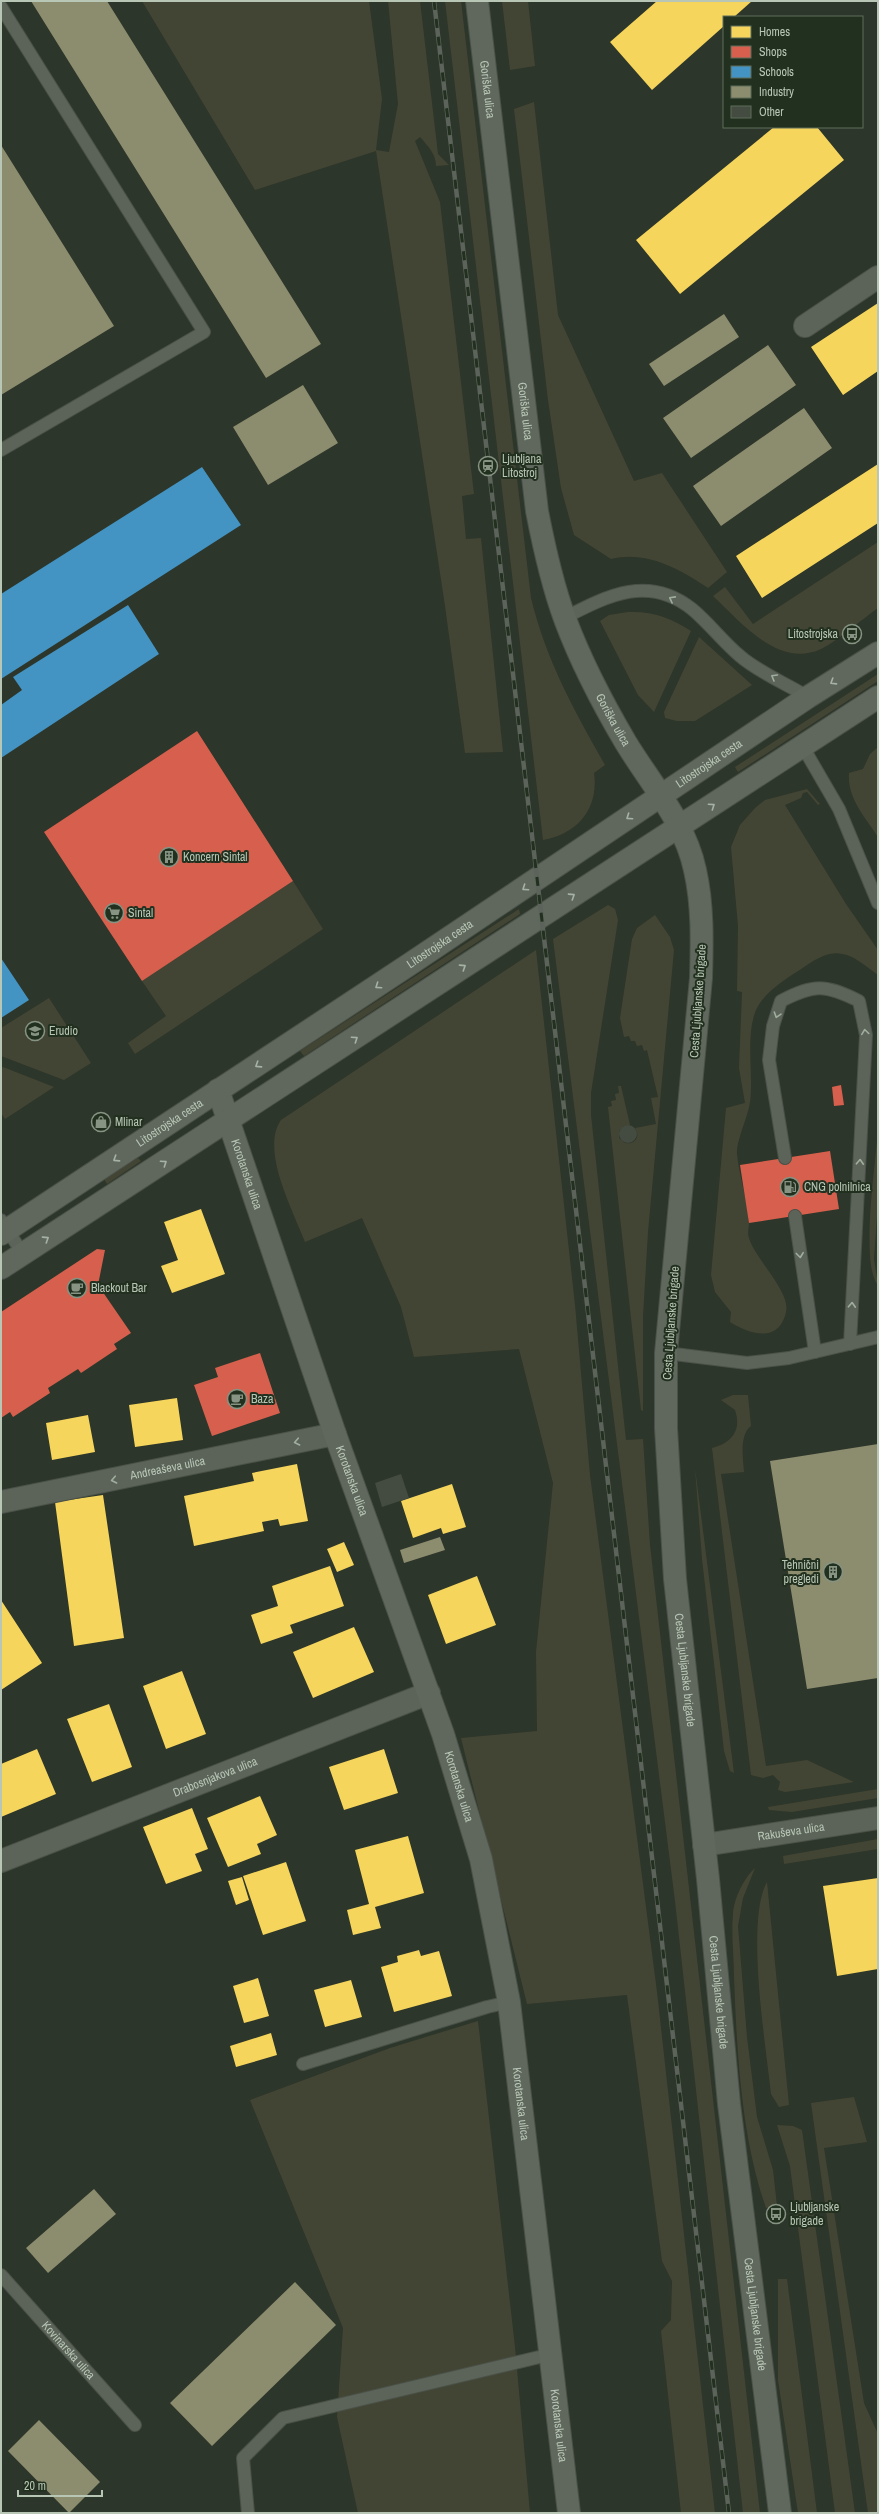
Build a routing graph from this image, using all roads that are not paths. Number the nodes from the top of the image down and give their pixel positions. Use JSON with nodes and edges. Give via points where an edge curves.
{"nodes":[{"id":1,"x":477,"y":1,"type":"edge"},
{"id":2,"x":1,"y":7,"type":"edge"},
{"id":3,"x":878,"y":277,"type":"edge"},
{"id":4,"x":805,"y":326,"type":"dead end"},
{"id":5,"x":1,"y":450,"type":"edge"},
{"id":6,"x":564,"y":618,"type":"junction"},
{"id":7,"x":878,"y":653,"type":"edge"},
{"id":8,"x":808,"y":697,"type":"junction"},
{"id":9,"x":878,"y":697,"type":"edge"},
{"id":10,"x":803,"y":747,"type":"junction"},
{"id":11,"x":662,"y":795,"type":"junction"},
{"id":12,"x":679,"y":828,"type":"junction"},
{"id":13,"x":878,"y":902,"type":"edge"},
{"id":14,"x":276,"y":1053,"type":"junction"},
{"id":15,"x":293,"y":1079,"type":"junction"},
{"id":16,"x":218,"y":1090,"type":"junction"},
{"id":17,"x":228,"y":1121,"type":"junction"},
{"id":18,"x":785,"y":1158,"type":"dead end"},
{"id":19,"x":795,"y":1216,"type":"dead end"},
{"id":20,"x":3,"y":1228,"type":"edge"},
{"id":21,"x":23,"y":1254,"type":"junction"},
{"id":22,"x":1,"y":1268,"type":"edge"},
{"id":23,"x":878,"y":1337,"type":"edge"},
{"id":24,"x":850,"y":1344,"type":"junction"},
{"id":25,"x":815,"y":1352,"type":"junction"},
{"id":26,"x":666,"y":1353,"type":"junction"},
{"id":27,"x":335,"y":1434,"type":"junction"},
{"id":28,"x":1,"y":1502,"type":"edge"},
{"id":29,"x":429,"y":1693,"type":"junction"},
{"id":30,"x":878,"y":1818,"type":"edge"},
{"id":31,"x":704,"y":1845,"type":"junction"},
{"id":32,"x":1,"y":1860,"type":"edge"},
{"id":33,"x":509,"y":2002,"type":"junction"},
{"id":34,"x":303,"y":2064,"type":"dead end"},
{"id":35,"x":1,"y":2275,"type":"edge"},
{"id":36,"x":552,"y":2354,"type":"junction"},
{"id":37,"x":135,"y":2425,"type":"dead end"},
{"id":38,"x":248,"y":2513,"type":"edge"},
{"id":39,"x":569,"y":2513,"type":"edge"},
{"id":40,"x":780,"y":2513,"type":"edge"}],
"edges":[{"from":1,"to":6,"type":"street","name":"Goriška ulica","via":[[537,511],[546,557]]},
{"from":2,"to":5,"type":"lane","via":[[204,332]]},
{"from":3,"to":4,"type":"street"},
{"from":8,"to":6,"type":"lane","one_way":true,"via":[[740,657],[691,609],[660,592],[620,592]]},
{"from":6,"to":11,"type":"street","name":"Goriška ulica","via":[[580,656],[626,743]]},
{"from":7,"to":8,"type":"street","name":"Litostrojska cesta","one_way":true},
{"from":8,"to":11,"type":"street","name":"Litostrojska cesta"},
{"from":9,"to":10,"type":"street"},
{"from":12,"to":10,"type":"street","one_way":true},
{"from":10,"to":13,"type":"lane","via":[[839,809]]},
{"from":11,"to":12,"type":"street","name":"Goriška ulica"},
{"from":11,"to":14,"type":"street","name":"Litostrojska cesta","one_way":true},
{"from":15,"to":12,"type":"street","one_way":true},
{"from":12,"to":26,"type":"street","name":"Cesta Ljubljanske brigade","via":[[695,869],[701,918],[702,958],[699,1015]]},
{"from":14,"to":15,"type":"street"},
{"from":14,"to":16,"type":"street","name":"Litostrojska cesta","one_way":true},
{"from":15,"to":17,"type":"street"},
{"from":16,"to":17,"type":"street","name":"Korotanska ulica"},
{"from":16,"to":20,"type":"street","name":"Litostrojska cesta","one_way":true},
{"from":21,"to":17,"type":"street","one_way":true},
{"from":17,"to":27,"type":"street","name":"Korotanska ulica"},
{"from":24,"to":18,"type":"lane","one_way":true,"via":[[866,1035],[859,1001],[834,988],[805,988],[781,1001],[773,1026],[769,1060]]},
{"from":19,"to":25,"type":"lane","one_way":true},
{"from":20,"to":21,"type":"lane"},
{"from":21,"to":22,"type":"street"},
{"from":23,"to":24,"type":"lane"},
{"from":24,"to":25,"type":"lane"},
{"from":25,"to":26,"type":"lane","via":[[746,1363]]},
{"from":26,"to":31,"type":"street","name":"Cesta Ljubljanske brigade","via":[[666,1428],[675,1578]]},
{"from":27,"to":28,"type":"street","name":"Andreaševa ulica","one_way":true},
{"from":27,"to":29,"type":"street","name":"Korotanska ulica"},
{"from":29,"to":32,"type":"street","name":"Drabosnjakova ulica"},
{"from":29,"to":33,"type":"street","name":"Korotanska ulica","via":[[481,1859]]},
{"from":30,"to":31,"type":"street","name":"Rakuševa ulica"},
{"from":31,"to":40,"type":"street","name":"Cesta Ljubljanske brigade","via":[[729,2104]]},
{"from":33,"to":34,"type":"lane"},
{"from":33,"to":36,"type":"street","name":"Korotanska ulica"},
{"from":35,"to":37,"type":"lane","name":"Kovinarska ulica"},
{"from":36,"to":38,"type":"lane","via":[[283,2418],[243,2458]]},
{"from":36,"to":39,"type":"street","name":"Korotanska ulica"}]}
